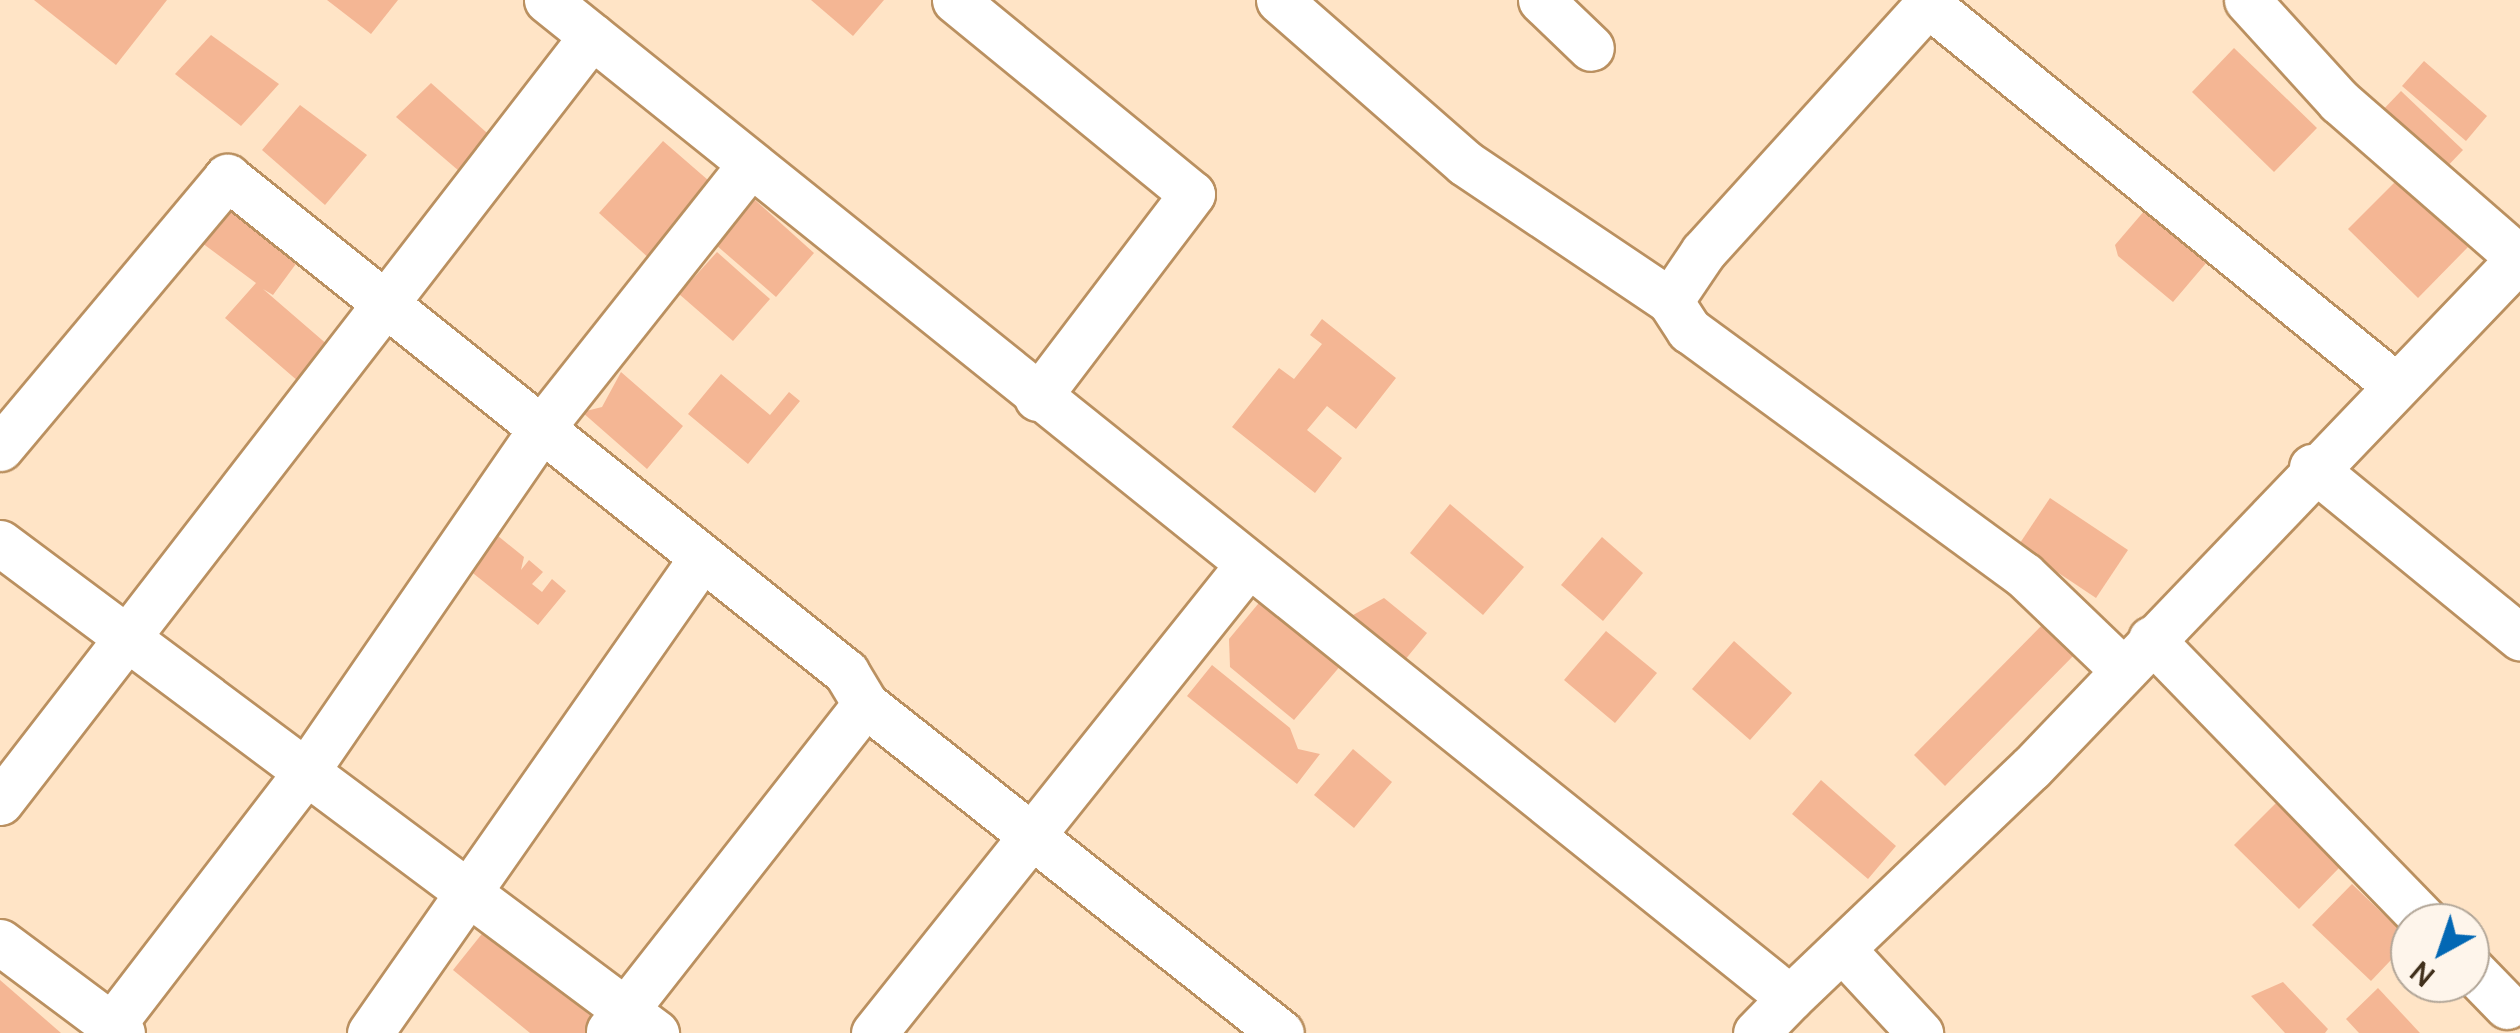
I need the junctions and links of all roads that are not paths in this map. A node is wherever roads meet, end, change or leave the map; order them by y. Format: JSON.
{"nodes":[{"id":1,"x":547,"y":0,"type":"edge"},
{"id":2,"x":955,"y":0,"type":"edge"},
{"id":3,"x":1279,"y":0,"type":"edge"},
{"id":4,"x":1540,"y":0,"type":"edge"},
{"id":5,"x":2247,"y":0,"type":"edge"},
{"id":6,"x":592,"y":36,"type":"junction"},
{"id":7,"x":1591,"y":48,"type":"dead end"},
{"id":8,"x":750,"y":164,"type":"junction"},
{"id":9,"x":2518,"y":261,"type":"edge"},
{"id":10,"x":386,"y":298,"type":"junction"},
{"id":11,"x":1670,"y":301,"type":"junction"},
{"id":12,"x":2394,"y":384,"type":"junction"},
{"id":13,"x":1037,"y":398,"type":"junction"},
{"id":14,"x":544,"y":426,"type":"junction"},
{"id":15,"x":0,"y":448,"type":"edge"},
{"id":16,"x":2312,"y":467,"type":"junction"},
{"id":17,"x":0,"y":543,"type":"edge"},
{"id":18,"x":702,"y":559,"type":"junction"},
{"id":19,"x":1247,"y":566,"type":"junction"},
{"id":20,"x":123,"y":635,"type":"junction"},
{"id":21,"x":2520,"y":637,"type":"edge"},
{"id":22,"x":2136,"y":653,"type":"junction"},
{"id":23,"x":865,"y":704,"type":"junction"},
{"id":24,"x":302,"y":776,"type":"junction"},
{"id":25,"x":0,"y":802,"type":"edge"},
{"id":26,"x":1037,"y":832,"type":"junction"},
{"id":27,"x":470,"y":895,"type":"junction"},
{"id":28,"x":2405,"y":903,"type":"edge"},
{"id":29,"x":0,"y":942,"type":"edge"},
{"id":30,"x":1842,"y":949,"type":"junction"},
{"id":31,"x":1790,"y":998,"type":"junction"},
{"id":32,"x":630,"y":1025,"type":"edge"},
{"id":33,"x":117,"y":1029,"type":"edge"},
{"id":34,"x":370,"y":1033,"type":"edge"},
{"id":35,"x":874,"y":1033,"type":"edge"},
{"id":36,"x":1281,"y":1033,"type":"edge"},
{"id":37,"x":1756,"y":1033,"type":"edge"},
{"id":38,"x":1920,"y":1033,"type":"edge"}],
"edges":[{"from":1,"to":6,"type":"street"},
{"from":2,"to":13,"type":"street"},
{"from":3,"to":11,"type":"street"},
{"from":4,"to":7,"type":"street"},
{"from":5,"to":9,"type":"street"},
{"from":6,"to":8,"type":"street"},
{"from":6,"to":10,"type":"street"},
{"from":8,"to":13,"type":"street"},
{"from":8,"to":14,"type":"street"},
{"from":9,"to":12,"type":"street"},
{"from":10,"to":14,"type":"street"},
{"from":10,"to":15,"type":"street"},
{"from":10,"to":20,"type":"street"},
{"from":11,"to":12,"type":"street"},
{"from":11,"to":22,"type":"street"},
{"from":12,"to":16,"type":"street"},
{"from":13,"to":19,"type":"street"},
{"from":14,"to":18,"type":"street"},
{"from":14,"to":24,"type":"street"},
{"from":16,"to":21,"type":"street"},
{"from":16,"to":22,"type":"street"},
{"from":17,"to":20,"type":"street"},
{"from":18,"to":23,"type":"street"},
{"from":18,"to":27,"type":"street"},
{"from":19,"to":26,"type":"street"},
{"from":19,"to":31,"type":"street"},
{"from":20,"to":24,"type":"street"},
{"from":20,"to":25,"type":"street"},
{"from":22,"to":28,"type":"street"},
{"from":22,"to":30,"type":"street"},
{"from":23,"to":26,"type":"street"},
{"from":23,"to":32,"type":"street"},
{"from":24,"to":27,"type":"street"},
{"from":24,"to":33,"type":"street"},
{"from":26,"to":35,"type":"street"},
{"from":26,"to":36,"type":"street"},
{"from":27,"to":32,"type":"street"},
{"from":27,"to":34,"type":"street"},
{"from":29,"to":33,"type":"street"},
{"from":30,"to":31,"type":"street"},
{"from":30,"to":38,"type":"street"},
{"from":31,"to":37,"type":"street"}]}
